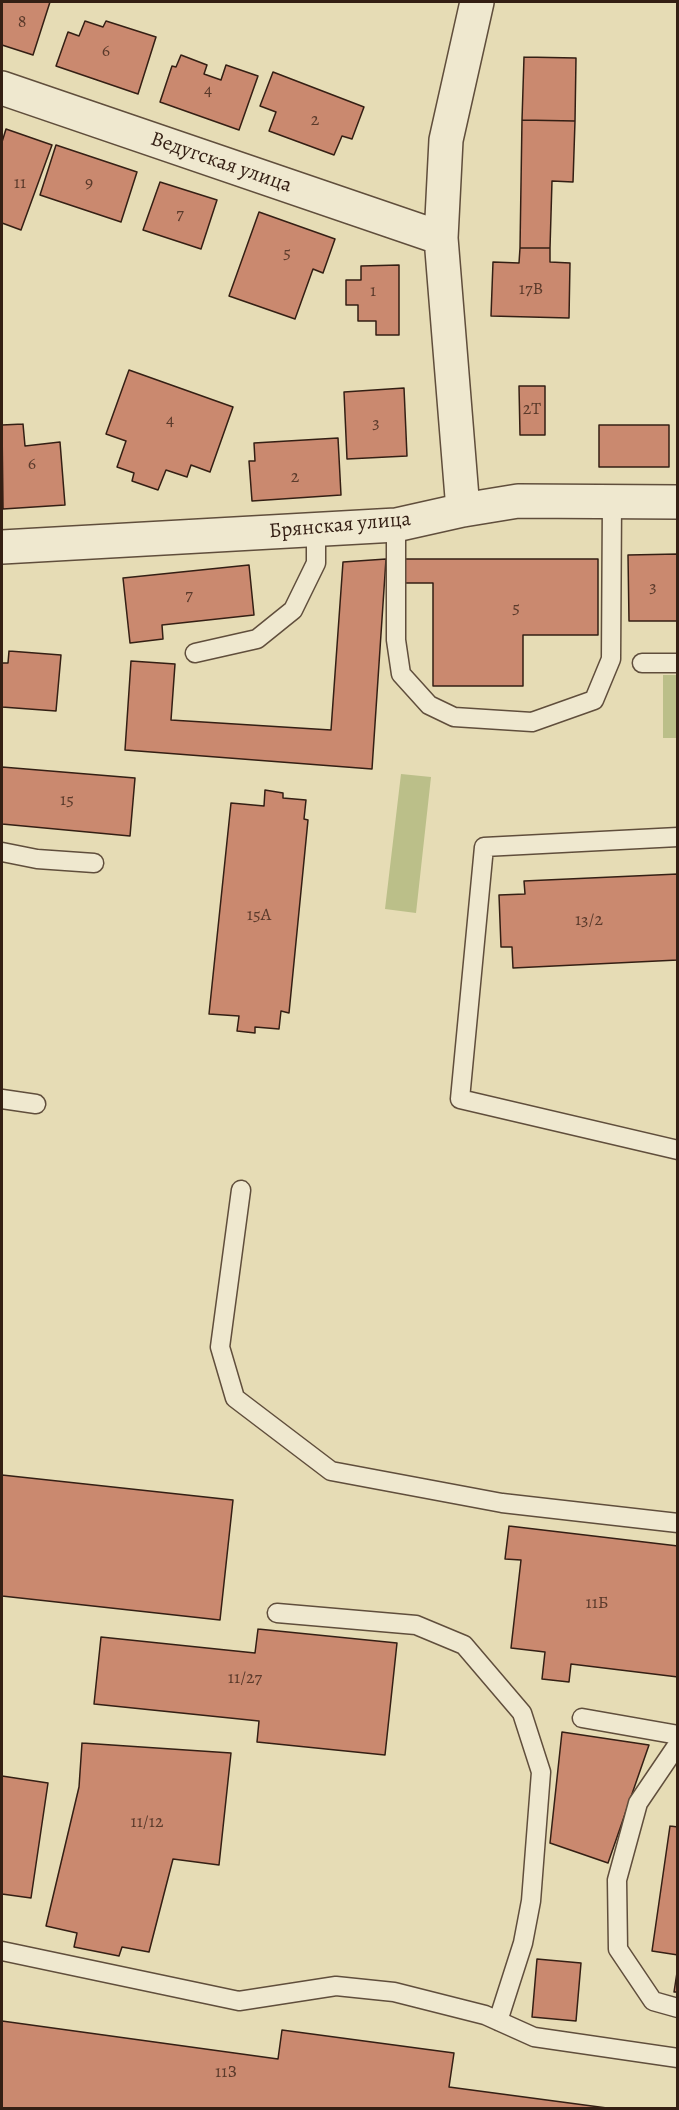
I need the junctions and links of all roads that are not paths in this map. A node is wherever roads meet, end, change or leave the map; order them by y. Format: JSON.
{"nodes":[{"id":1,"x":477,"y":2,"type":"edge"},
{"id":2,"x":2,"y":88,"type":"edge"},
{"id":3,"x":441,"y":238,"type":"junction"},
{"id":4,"x":612,"y":502,"type":"junction"},
{"id":5,"x":678,"y":502,"type":"edge"},
{"id":6,"x":463,"y":510,"type":"junction"},
{"id":7,"x":396,"y":525,"type":"junction"},
{"id":8,"x":316,"y":529,"type":"junction"},
{"id":9,"x":2,"y":548,"type":"edge"},
{"id":10,"x":195,"y":653,"type":"dead end"},
{"id":11,"x":642,"y":663,"type":"dead end"},
{"id":12,"x":678,"y":663,"type":"edge"},
{"id":13,"x":678,"y":837,"type":"edge"},
{"id":14,"x":2,"y":852,"type":"edge"},
{"id":15,"x":94,"y":863,"type":"dead end"},
{"id":16,"x":2,"y":1099,"type":"edge"},
{"id":17,"x":36,"y":1104,"type":"dead end"},
{"id":18,"x":678,"y":1150,"type":"edge"},
{"id":19,"x":241,"y":1190,"type":"dead end"},
{"id":20,"x":678,"y":1523,"type":"edge"},
{"id":21,"x":277,"y":1613,"type":"dead end"},
{"id":22,"x":582,"y":1718,"type":"dead end"},
{"id":23,"x":678,"y":1735,"type":"edge"},
{"id":24,"x":678,"y":1744,"type":"edge"},
{"id":25,"x":2,"y":1951,"type":"edge"},
{"id":26,"x":678,"y":2008,"type":"edge"},
{"id":27,"x":498,"y":2021,"type":"junction"},
{"id":28,"x":678,"y":2058,"type":"edge"}],
"edges":[{"from":1,"to":3,"type":"street"},
{"from":2,"to":3,"type":"street","name":"Ведугская улица"},
{"from":3,"to":6,"type":"street"},
{"from":4,"to":5,"type":"street","name":"Брянская улица"},
{"from":4,"to":6,"type":"street","name":"Брянская улица"},
{"from":4,"to":7,"type":"lane"},
{"from":6,"to":7,"type":"street","name":"Брянская улица"},
{"from":7,"to":8,"type":"street","name":"Брянская улица"},
{"from":8,"to":9,"type":"street","name":"Брянская улица"},
{"from":8,"to":10,"type":"lane"},
{"from":11,"to":12,"type":"lane"},
{"from":13,"to":18,"type":"lane"},
{"from":14,"to":15,"type":"lane"},
{"from":16,"to":17,"type":"lane"},
{"from":19,"to":20,"type":"lane"},
{"from":21,"to":27,"type":"lane"},
{"from":22,"to":23,"type":"lane"},
{"from":24,"to":26,"type":"lane"},
{"from":25,"to":27,"type":"lane"},
{"from":27,"to":28,"type":"lane"}]}
